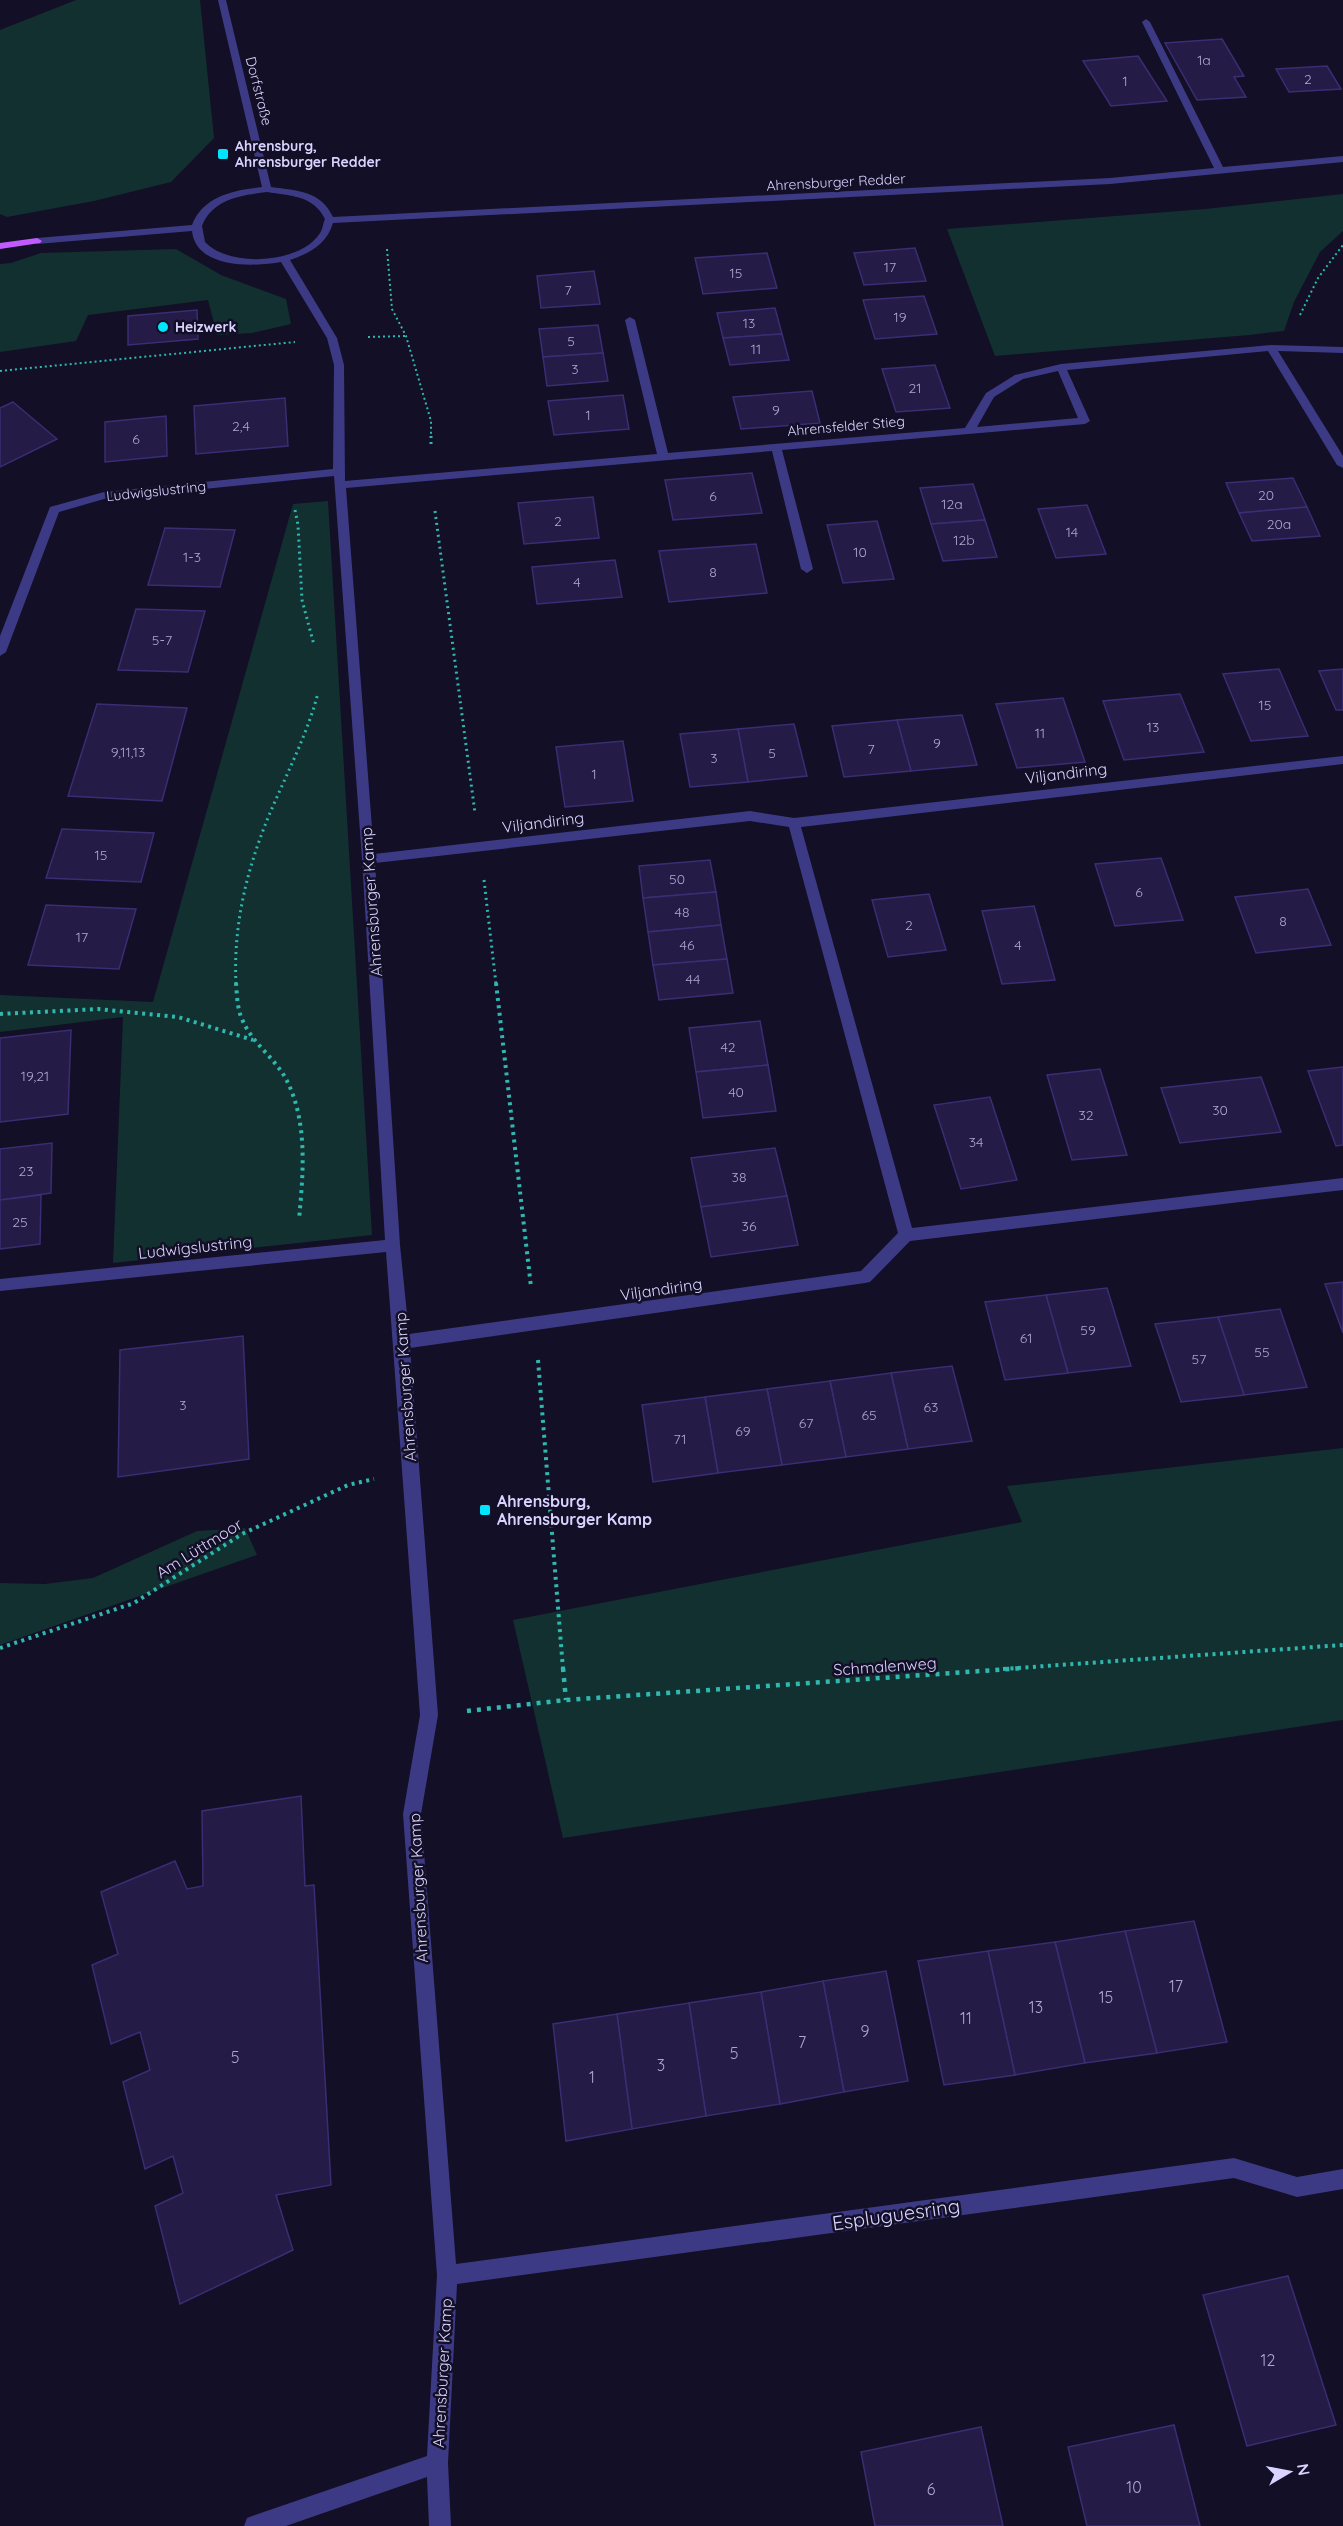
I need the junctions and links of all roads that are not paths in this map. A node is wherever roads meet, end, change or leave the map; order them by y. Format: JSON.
{"nodes":[{"id":1,"x":222,"y":0,"type":"edge"},
{"id":2,"x":1146,"y":22,"type":"dead end"},
{"id":3,"x":1343,"y":159,"type":"edge"},
{"id":4,"x":1220,"y":170,"type":"junction"},
{"id":5,"x":267,"y":189,"type":"junction"},
{"id":6,"x":330,"y":220,"type":"junction"},
{"id":7,"x":195,"y":228,"type":"junction"},
{"id":8,"x":0,"y":239,"type":"edge"},
{"id":9,"x":37,"y":241,"type":"junction"},
{"id":10,"x":0,"y":246,"type":"edge"},
{"id":11,"x":285,"y":260,"type":"junction"},
{"id":12,"x":630,"y":320,"type":"dead end"},
{"id":13,"x":1271,"y":348,"type":"junction"},
{"id":14,"x":1343,"y":350,"type":"edge"},
{"id":15,"x":1060,"y":367,"type":"junction"},
{"id":16,"x":969,"y":431,"type":"junction"},
{"id":17,"x":776,"y":447,"type":"junction"},
{"id":18,"x":663,"y":457,"type":"junction"},
{"id":19,"x":1343,"y":465,"type":"edge"},
{"id":20,"x":340,"y":479,"type":"junction"},
{"id":21,"x":807,"y":569,"type":"dead end"},
{"id":22,"x":0,"y":652,"type":"edge"},
{"id":23,"x":1343,"y":760,"type":"edge"},
{"id":24,"x":794,"y":823,"type":"junction"},
{"id":25,"x":368,"y":859,"type":"junction"},
{"id":26,"x":1343,"y":1184,"type":"edge"},
{"id":27,"x":906,"y":1235,"type":"junction"},
{"id":28,"x":393,"y":1245,"type":"junction"},
{"id":29,"x":0,"y":1285,"type":"edge"},
{"id":30,"x":402,"y":1342,"type":"junction"},
{"id":31,"x":1343,"y":2179,"type":"edge"},
{"id":32,"x":447,"y":2275,"type":"junction"},
{"id":33,"x":437,"y":2463,"type":"junction"},
{"id":34,"x":255,"y":2526,"type":"edge"},
{"id":35,"x":440,"y":2526,"type":"edge"}],
"edges":[{"from":1,"to":5,"type":"street","name":"Dorfstraße"},
{"from":2,"to":4,"type":"street"},
{"from":3,"to":4,"type":"street","name":"Ahrensburger Redder"},
{"from":4,"to":6,"type":"street","name":"Ahrensburger Redder"},
{"from":5,"to":6,"type":"street"},
{"from":5,"to":7,"type":"street"},
{"from":6,"to":11,"type":"street"},
{"from":7,"to":9,"type":"street"},
{"from":7,"to":11,"type":"street"},
{"from":8,"to":9,"type":"main road"},
{"from":9,"to":10,"type":"main road"},
{"from":11,"to":20,"type":"street","name":"Ahrensburger Kamp"},
{"from":12,"to":18,"type":"street"},
{"from":13,"to":14,"type":"street"},
{"from":13,"to":15,"type":"street"},
{"from":13,"to":19,"type":"street"},
{"from":15,"to":16,"type":"street"},
{"from":15,"to":16,"type":"street","name":"Ahrensfelder Stieg"},
{"from":16,"to":17,"type":"street","name":"Ahrensfelder Stieg"},
{"from":17,"to":18,"type":"street","name":"Ahrensfelder Stieg"},
{"from":17,"to":21,"type":"street"},
{"from":18,"to":20,"type":"street","name":"Ahrensfelder Stieg"},
{"from":20,"to":22,"type":"street","name":"Ludwigslustring"},
{"from":20,"to":25,"type":"street","name":"Ahrensburger Kamp"},
{"from":23,"to":24,"type":"street","name":"Viljandiring"},
{"from":24,"to":25,"type":"street","name":"Viljandiring"},
{"from":24,"to":27,"type":"street"},
{"from":25,"to":28,"type":"street","name":"Ahrensburger Kamp"},
{"from":26,"to":27,"type":"street"},
{"from":27,"to":30,"type":"street","name":"Viljandiring"},
{"from":28,"to":29,"type":"street","name":"Ludwigslustring"},
{"from":28,"to":30,"type":"street","name":"Ahrensburger Kamp"},
{"from":30,"to":32,"type":"street","name":"Ahrensburger Kamp"},
{"from":31,"to":32,"type":"street","name":"Espluguesring"},
{"from":32,"to":33,"type":"street","name":"Ahrensburger Kamp"},
{"from":33,"to":34,"type":"street"},
{"from":33,"to":35,"type":"street","name":"Ahrensburger Kamp"}]}
